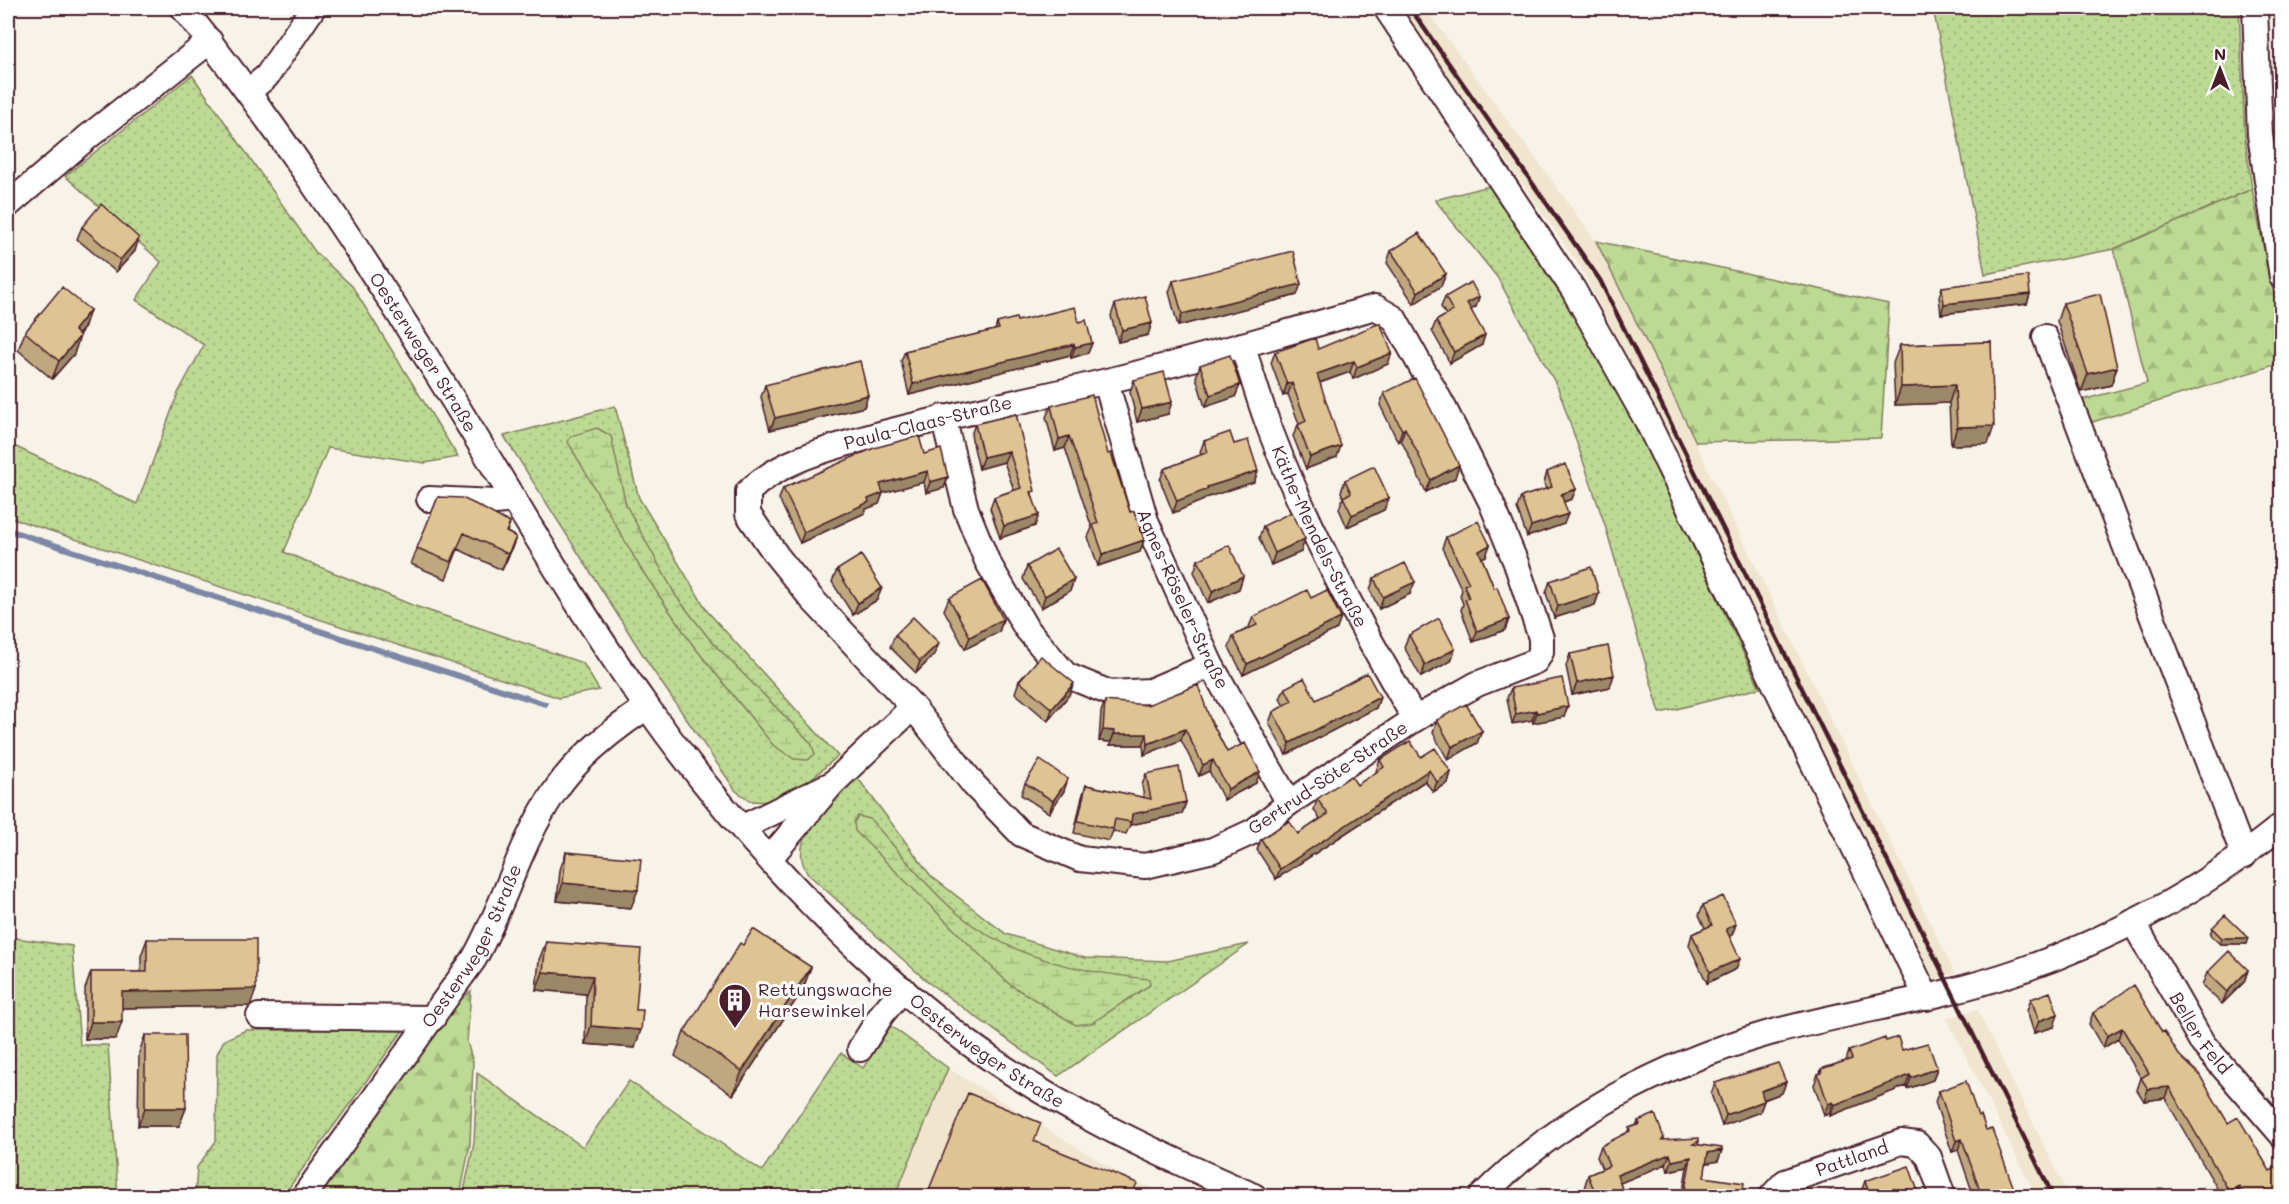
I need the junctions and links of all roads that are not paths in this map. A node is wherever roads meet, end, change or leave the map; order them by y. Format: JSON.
{"nodes":[{"id":1,"x":183,"y":8,"type":"edge"},
{"id":2,"x":313,"y":8,"type":"edge"},
{"id":3,"x":1386,"y":8,"type":"edge"},
{"id":4,"x":2255,"y":8,"type":"edge"},
{"id":5,"x":210,"y":41,"type":"junction"},
{"id":6,"x":248,"y":93,"type":"junction"},
{"id":7,"x":8,"y":205,"type":"edge"},
{"id":8,"x":2282,"y":277,"type":"edge"},
{"id":9,"x":2045,"y":337,"type":"dead end"},
{"id":10,"x":1242,"y":345,"type":"junction"},
{"id":11,"x":1106,"y":382,"type":"junction"},
{"id":12,"x":943,"y":417,"type":"junction"},
{"id":13,"x":429,"y":499,"type":"dead end"},
{"id":14,"x":514,"y":500,"type":"junction"},
{"id":15,"x":1541,"y":652,"type":"joint"},
{"id":16,"x":1211,"y":665,"type":"junction"},
{"id":17,"x":647,"y":707,"type":"junction"},
{"id":18,"x":913,"y":707,"type":"junction"},
{"id":19,"x":1415,"y":719,"type":"junction"},
{"id":20,"x":831,"y":784,"type":"junction"},
{"id":21,"x":1289,"y":803,"type":"junction"},
{"id":22,"x":2282,"y":825,"type":"edge"},
{"id":23,"x":743,"y":827,"type":"junction"},
{"id":24,"x":2244,"y":856,"type":"junction"},
{"id":25,"x":770,"y":858,"type":"junction"},
{"id":26,"x":2133,"y":922,"type":"junction"},
{"id":27,"x":903,"y":989,"type":"junction"},
{"id":28,"x":1928,"y":998,"type":"junction"},
{"id":29,"x":259,"y":1016,"type":"dead end"},
{"id":30,"x":433,"y":1018,"type":"junction"},
{"id":31,"x":860,"y":1049,"type":"dead end"},
{"id":32,"x":2282,"y":1135,"type":"edge"},
{"id":33,"x":304,"y":1197,"type":"edge"},
{"id":34,"x":1254,"y":1197,"type":"edge"},
{"id":35,"x":1482,"y":1197,"type":"edge"},
{"id":36,"x":1772,"y":1197,"type":"edge"},
{"id":37,"x":1943,"y":1197,"type":"edge"}],
"edges":[{"from":1,"to":5,"type":"street","name":"Oesterweger Straße"},
{"from":2,"to":6,"type":"street"},
{"from":3,"to":28,"type":"street"},
{"from":4,"to":8,"type":"street"},
{"from":5,"to":6,"type":"street","name":"Oesterweger Straße"},
{"from":5,"to":7,"type":"street"},
{"from":6,"to":14,"type":"street","name":"Oesterweger Straße"},
{"from":9,"to":24,"type":"street"},
{"from":10,"to":11,"type":"street","name":"Paula-Claas-Straße"},
{"from":10,"to":15,"type":"street","name":"Paula-Claas-Straße"},
{"from":10,"to":19,"type":"street","name":"Käthe-Mendels-Straße"},
{"from":11,"to":12,"type":"street","name":"Paula-Claas-Straße"},
{"from":11,"to":16,"type":"street","name":"Agnes-Röseler-Straße"},
{"from":12,"to":16,"type":"street"},
{"from":12,"to":18,"type":"street","name":"Paula-Claas-Straße"},
{"from":13,"to":14,"type":"street"},
{"from":14,"to":17,"type":"street","name":"Oesterweger Straße"},
{"from":15,"to":19,"type":"street","name":"Gertrud-Söte-Straße"},
{"from":16,"to":21,"type":"street","name":"Agnes-Röseler-Straße"},
{"from":17,"to":23,"type":"street","name":"Oesterweger Straße"},
{"from":17,"to":30,"type":"street","name":"Oesterweger Straße"},
{"from":18,"to":20,"type":"street"},
{"from":18,"to":21,"type":"street","name":"Gertrud-Söte-Straße"},
{"from":19,"to":21,"type":"street","name":"Gertrud-Söte-Straße"},
{"from":20,"to":23,"type":"street"},
{"from":20,"to":25,"type":"street"},
{"from":22,"to":24,"type":"street"},
{"from":23,"to":25,"type":"street","name":"Oesterweger Straße"},
{"from":24,"to":26,"type":"street"},
{"from":25,"to":27,"type":"street","name":"Oesterweger Straße"},
{"from":26,"to":28,"type":"street"},
{"from":26,"to":32,"type":"street","name":"Beller Feld"},
{"from":27,"to":31,"type":"street"},
{"from":27,"to":34,"type":"street","name":"Oesterweger Straße"},
{"from":28,"to":35,"type":"street"},
{"from":29,"to":30,"type":"street"},
{"from":30,"to":33,"type":"street","name":"Oesterweger Straße"},
{"from":36,"to":37,"type":"street","name":"Pattland"}]}
